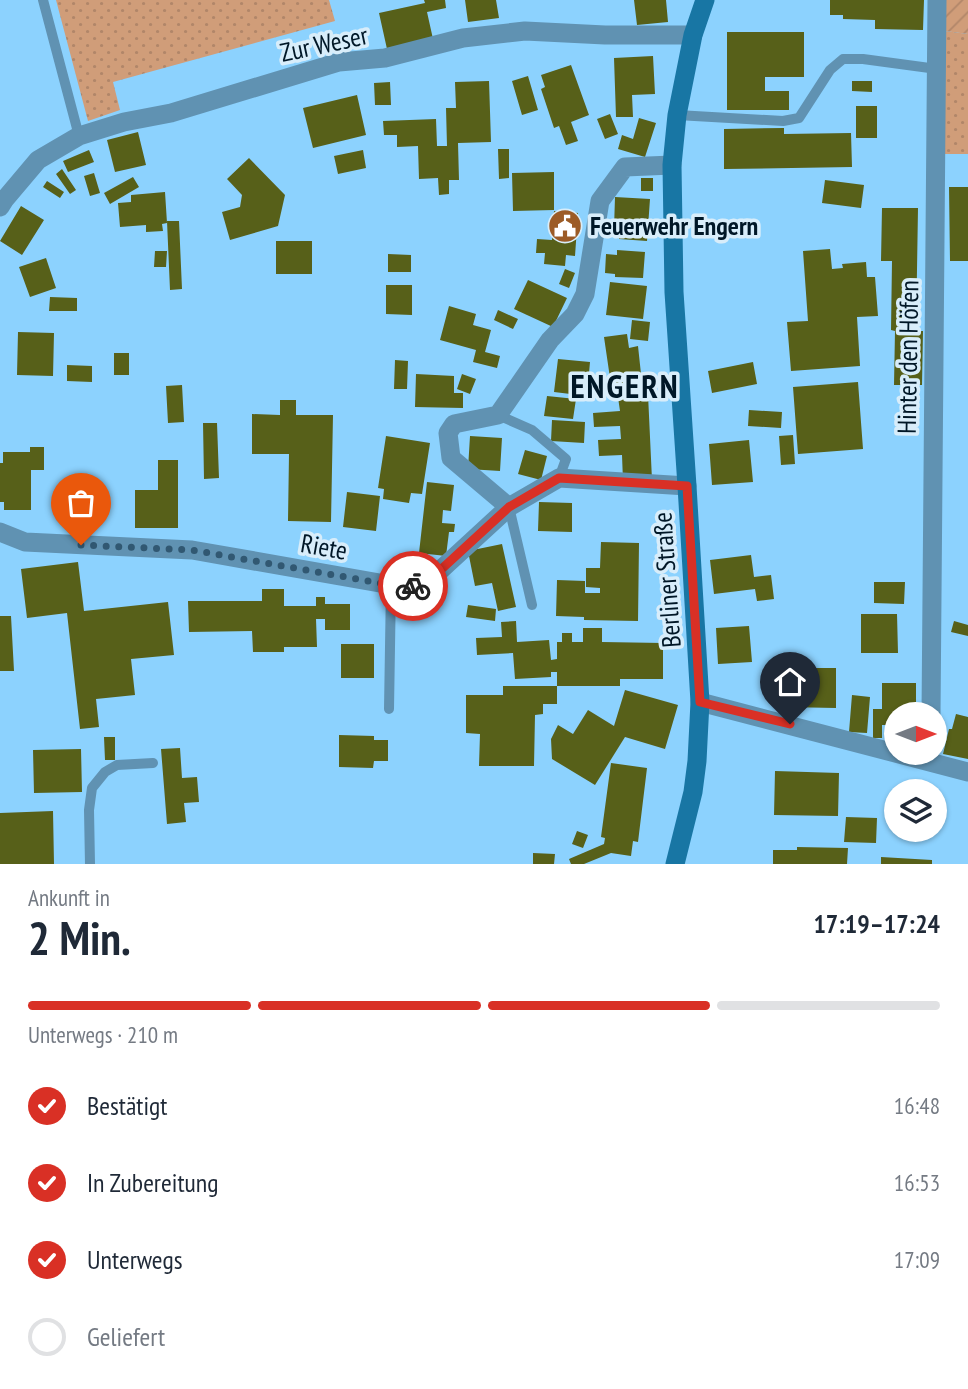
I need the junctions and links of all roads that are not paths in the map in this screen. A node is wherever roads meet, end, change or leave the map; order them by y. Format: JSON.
{"nodes":[{"id":1,"x":43,"y":0,"type":"edge"},
{"id":2,"x":705,"y":0,"type":"edge"},
{"id":3,"x":937,"y":0,"type":"edge"},
{"id":4,"x":693,"y":35,"type":"junction"},
{"id":5,"x":937,"y":69,"type":"junction"},
{"id":6,"x":677,"y":115,"type":"junction"},
{"id":7,"x":79,"y":136,"type":"junction"},
{"id":8,"x":672,"y":165,"type":"junction"},
{"id":9,"x":0,"y":207,"type":"edge"},
{"id":10,"x":498,"y":415,"type":"junction"},
{"id":11,"x":559,"y":478,"type":"junction"},
{"id":12,"x":687,"y":486,"type":"junction"},
{"id":13,"x":509,"y":507,"type":"junction"},
{"id":14,"x":0,"y":532,"type":"edge"},
{"id":15,"x":391,"y":585,"type":"junction"},
{"id":16,"x":532,"y":606,"type":"dead end"},
{"id":17,"x":700,"y":702,"type":"junction"},
{"id":18,"x":931,"y":702,"type":"edge"},
{"id":19,"x":389,"y":709,"type":"dead end"},
{"id":20,"x":884,"y":747,"type":"edge"},
{"id":21,"x":153,"y":763,"type":"dead end"},
{"id":22,"x":947,"y":764,"type":"edge"},
{"id":23,"x":968,"y":772,"type":"edge"},
{"id":24,"x":678,"y":863,"type":"edge"},
{"id":25,"x":90,"y":864,"type":"edge"}],
"edges":[{"from":1,"to":7,"type":"lane"},
{"from":2,"to":4,"type":"main road","name":"Berliner Straße"},
{"from":3,"to":5,"type":"street","name":"Hinter den Höfen"},
{"from":4,"to":6,"type":"main road","name":"Berliner Straße"},
{"from":4,"to":7,"type":"street","name":"Zur Weser"},
{"from":5,"to":6,"type":"lane"},
{"from":5,"to":18,"type":"street","name":"Hinter den Höfen"},
{"from":6,"to":8,"type":"main road","name":"Berliner Straße"},
{"from":7,"to":9,"type":"street","name":"Zur Weser"},
{"from":8,"to":10,"type":"street"},
{"from":8,"to":12,"type":"main road","name":"Berliner Straße"},
{"from":10,"to":11,"type":"lane"},
{"from":10,"to":13,"type":"street"},
{"from":11,"to":12,"type":"street"},
{"from":11,"to":13,"type":"street","name":"Riete"},
{"from":12,"to":17,"type":"main road","name":"Berliner Straße"},
{"from":13,"to":15,"type":"street","name":"Riete"},
{"from":13,"to":16,"type":"lane"},
{"from":14,"to":15,"type":"street","name":"Riete"},
{"from":15,"to":19,"type":"lane"},
{"from":17,"to":20,"type":"street"},
{"from":17,"to":24,"type":"main road","name":"Berliner Straße"},
{"from":21,"to":25,"type":"lane"},
{"from":22,"to":23,"type":"street"}]}
